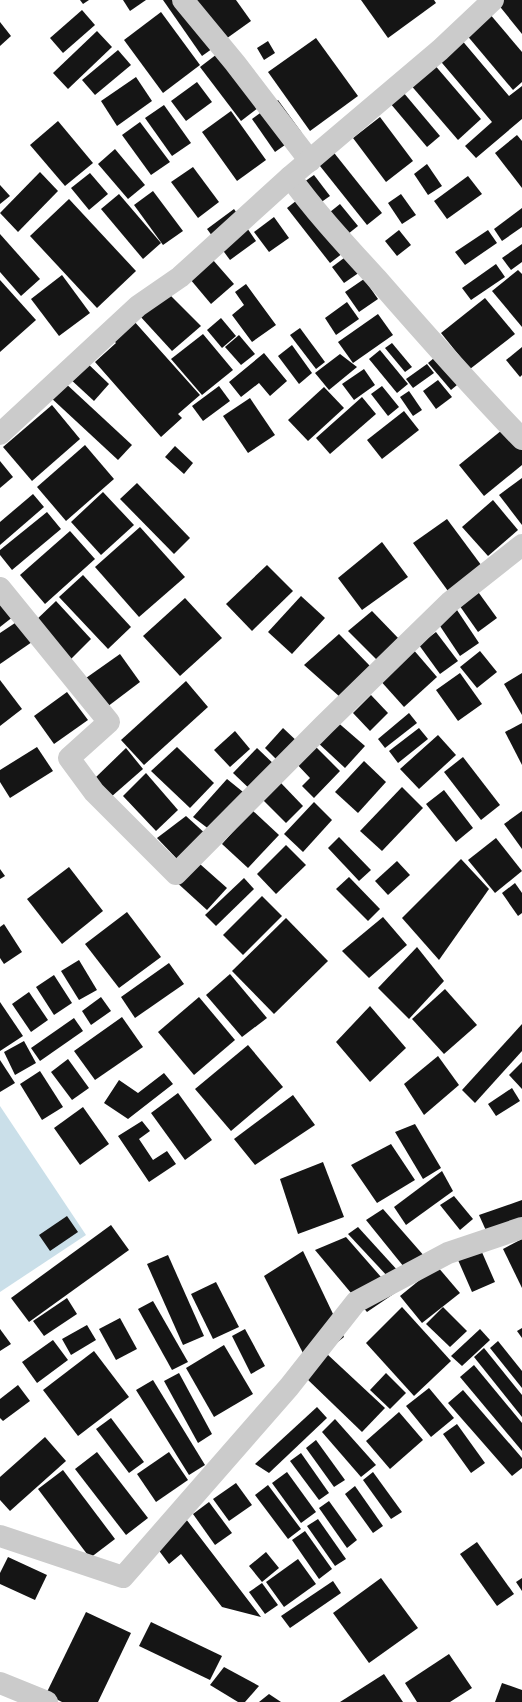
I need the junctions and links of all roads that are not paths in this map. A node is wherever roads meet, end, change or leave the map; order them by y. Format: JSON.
{"nodes":[{"id":1,"x":183,"y":0,"type":"edge"},
{"id":2,"x":493,"y":0,"type":"edge"},
{"id":3,"x":310,"y":161,"type":"junction"},
{"id":4,"x":290,"y":178,"type":"junction"},
{"id":5,"x":0,"y":434,"type":"edge"},
{"id":6,"x":522,"y":439,"type":"edge"},
{"id":7,"x":522,"y":545,"type":"edge"},
{"id":8,"x":0,"y":588,"type":"edge"},
{"id":9,"x":522,"y":1228,"type":"edge"},
{"id":10,"x":0,"y":1536,"type":"edge"},
{"id":11,"x":0,"y":1683,"type":"edge"},
{"id":12,"x":46,"y":1702,"type":"edge"}],
"edges":[{"from":1,"to":3,"type":"street"},
{"from":2,"to":3,"type":"street"},
{"from":3,"to":4,"type":"street"},
{"from":4,"to":5,"type":"street"},
{"from":4,"to":6,"type":"street"},
{"from":7,"to":8,"type":"street"},
{"from":9,"to":10,"type":"street"},
{"from":11,"to":12,"type":"street"}]}
